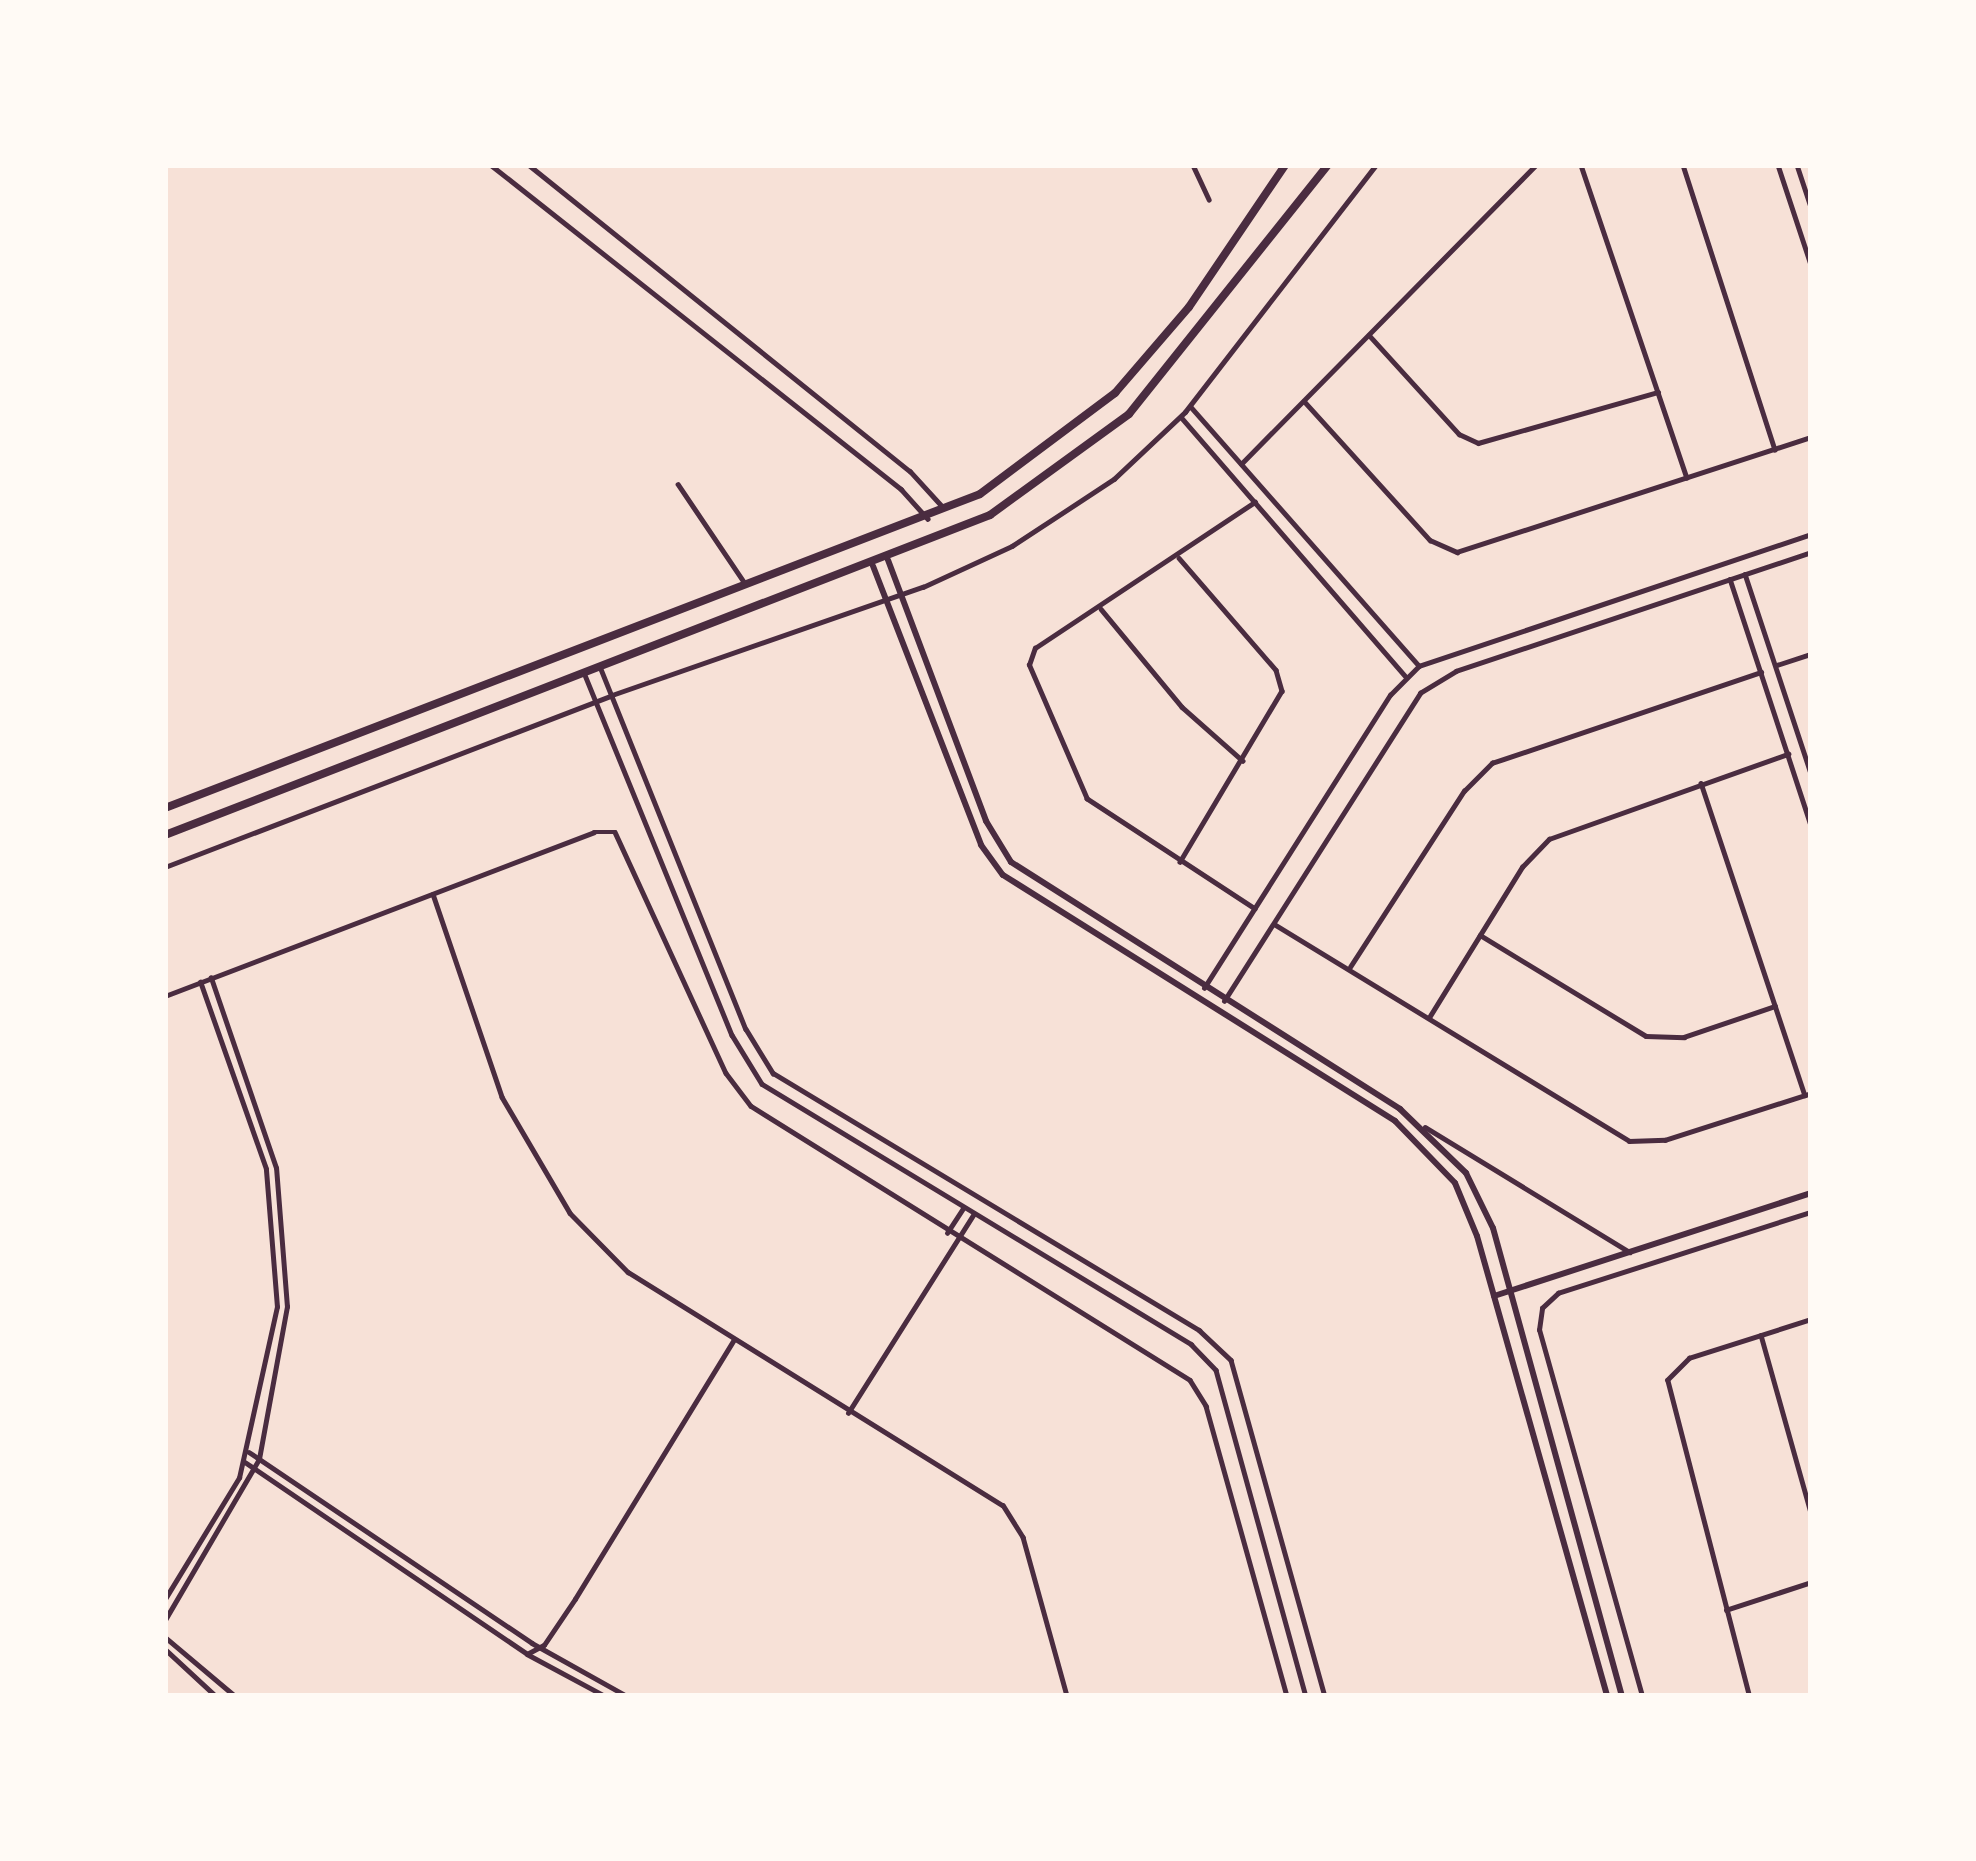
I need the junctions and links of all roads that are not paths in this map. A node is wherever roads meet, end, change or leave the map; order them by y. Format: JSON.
{"nodes":[{"id":1,"x":491,"y":165,"type":"edge"},
{"id":2,"x":529,"y":165,"type":"edge"},
{"id":3,"x":1193,"y":165,"type":"edge"},
{"id":4,"x":1286,"y":165,"type":"edge"},
{"id":5,"x":1328,"y":165,"type":"edge"},
{"id":6,"x":1376,"y":165,"type":"edge"},
{"id":7,"x":1535,"y":165,"type":"edge"},
{"id":8,"x":1581,"y":165,"type":"edge"},
{"id":9,"x":1683,"y":165,"type":"edge"},
{"id":10,"x":1778,"y":165,"type":"edge"},
{"id":11,"x":1800,"y":166,"type":"edge"},
{"id":12,"x":1209,"y":199,"type":"dead end"},
{"id":13,"x":1811,"y":207,"type":"edge"},
{"id":14,"x":1811,"y":265,"type":"edge"},
{"id":15,"x":1369,"y":335,"type":"junction"},
{"id":16,"x":1658,"y":392,"type":"junction"},
{"id":17,"x":1304,"y":401,"type":"junction"},
{"id":18,"x":1191,"y":407,"type":"junction"},
{"id":19,"x":1181,"y":416,"type":"junction"},
{"id":20,"x":1811,"y":437,"type":"edge"},
{"id":21,"x":1775,"y":449,"type":"junction"},
{"id":22,"x":1241,"y":464,"type":"junction"},
{"id":23,"x":1687,"y":479,"type":"junction"},
{"id":24,"x":678,"y":484,"type":"dead end"},
{"id":25,"x":1255,"y":502,"type":"junction"},
{"id":26,"x":946,"y":511,"type":"junction"},
{"id":27,"x":928,"y":519,"type":"junction"},
{"id":28,"x":1811,"y":534,"type":"edge"},
{"id":29,"x":1811,"y":552,"type":"edge"},
{"id":30,"x":1179,"y":558,"type":"junction"},
{"id":31,"x":888,"y":560,"type":"junction"},
{"id":32,"x":873,"y":566,"type":"junction"},
{"id":33,"x":1744,"y":574,"type":"junction"},
{"id":34,"x":1730,"y":579,"type":"junction"},
{"id":35,"x":746,"y":587,"type":"junction"},
{"id":36,"x":901,"y":595,"type":"junction"},
{"id":37,"x":885,"y":599,"type":"junction"},
{"id":38,"x":1101,"y":609,"type":"junction"},
{"id":39,"x":1811,"y":654,"type":"edge"},
{"id":40,"x":1775,"y":666,"type":"junction"},
{"id":41,"x":1419,"y":667,"type":"junction"},
{"id":42,"x":601,"y":669,"type":"junction"},
{"id":43,"x":1761,"y":672,"type":"junction"},
{"id":44,"x":585,"y":675,"type":"junction"},
{"id":45,"x":1406,"y":677,"type":"junction"},
{"id":46,"x":467,"y":694,"type":"junction"},
{"id":47,"x":612,"y":695,"type":"junction"},
{"id":48,"x":597,"y":700,"type":"junction"},
{"id":49,"x":446,"y":702,"type":"junction"},
{"id":50,"x":477,"y":717,"type":"junction"},
{"id":51,"x":454,"y":725,"type":"junction"},
{"id":52,"x":1788,"y":754,"type":"junction"},
{"id":53,"x":1243,"y":760,"type":"junction"},
{"id":54,"x":1811,"y":774,"type":"edge"},
{"id":55,"x":1702,"y":783,"type":"junction"},
{"id":56,"x":165,"y":808,"type":"edge"},
{"id":57,"x":1811,"y":825,"type":"edge"},
{"id":58,"x":165,"y":835,"type":"edge"},
{"id":59,"x":1180,"y":862,"type":"junction"},
{"id":60,"x":165,"y":866,"type":"edge"},
{"id":61,"x":433,"y":894,"type":"junction"},
{"id":62,"x":1255,"y":910,"type":"junction"},
{"id":63,"x":1272,"y":922,"type":"junction"},
{"id":64,"x":1480,"y":935,"type":"junction"},
{"id":65,"x":1146,"y":952,"type":"junction"},
{"id":66,"x":1138,"y":963,"type":"junction"},
{"id":67,"x":1348,"y":969,"type":"junction"},
{"id":68,"x":211,"y":978,"type":"junction"},
{"id":69,"x":200,"y":982,"type":"junction"},
{"id":70,"x":1204,"y":988,"type":"junction"},
{"id":71,"x":165,"y":996,"type":"edge"},
{"id":72,"x":1224,"y":1000,"type":"junction"},
{"id":73,"x":1775,"y":1006,"type":"junction"},
{"id":74,"x":1429,"y":1018,"type":"junction"},
{"id":75,"x":1808,"y":1095,"type":"edge"},
{"id":76,"x":1425,"y":1127,"type":"junction"},
{"id":77,"x":1811,"y":1193,"type":"edge"},
{"id":78,"x":963,"y":1208,"type":"junction"},
{"id":79,"x":1811,"y":1212,"type":"edge"},
{"id":80,"x":974,"y":1214,"type":"junction"},
{"id":81,"x":947,"y":1233,"type":"junction"},
{"id":82,"x":957,"y":1240,"type":"junction"},
{"id":83,"x":1630,"y":1252,"type":"junction"},
{"id":84,"x":1509,"y":1291,"type":"junction"},
{"id":85,"x":1494,"y":1296,"type":"junction"},
{"id":86,"x":1811,"y":1319,"type":"edge"},
{"id":87,"x":1761,"y":1335,"type":"junction"},
{"id":88,"x":733,"y":1341,"type":"junction"},
{"id":89,"x":848,"y":1412,"type":"junction"},
{"id":90,"x":248,"y":1451,"type":"junction"},
{"id":91,"x":259,"y":1459,"type":"junction"},
{"id":92,"x":245,"y":1462,"type":"junction"},
{"id":93,"x":255,"y":1469,"type":"junction"},
{"id":94,"x":1811,"y":1513,"type":"edge"},
{"id":95,"x":1811,"y":1582,"type":"edge"},
{"id":96,"x":165,"y":1598,"type":"edge"},
{"id":97,"x":1726,"y":1610,"type":"junction"},
{"id":98,"x":165,"y":1620,"type":"edge"},
{"id":99,"x":165,"y":1636,"type":"edge"},
{"id":100,"x":540,"y":1648,"type":"junction"},
{"id":101,"x":165,"y":1649,"type":"edge"},
{"id":102,"x":527,"y":1654,"type":"junction"},
{"id":103,"x":216,"y":1696,"type":"edge"},
{"id":104,"x":235,"y":1696,"type":"edge"},
{"id":105,"x":605,"y":1696,"type":"edge"},
{"id":106,"x":627,"y":1696,"type":"edge"},
{"id":107,"x":1067,"y":1696,"type":"edge"},
{"id":108,"x":1287,"y":1696,"type":"edge"},
{"id":109,"x":1306,"y":1696,"type":"edge"},
{"id":110,"x":1325,"y":1696,"type":"edge"},
{"id":111,"x":1607,"y":1696,"type":"edge"},
{"id":112,"x":1622,"y":1696,"type":"edge"},
{"id":113,"x":1642,"y":1696,"type":"edge"},
{"id":114,"x":1749,"y":1696,"type":"edge"}],
"edges":[{"from":1,"to":27,"type":"street"},
{"from":2,"to":26,"type":"street"},
{"from":3,"to":12,"type":"street"},
{"from":4,"to":26,"type":"main road"},
{"from":5,"to":31,"type":"main road"},
{"from":6,"to":18,"type":"street"},
{"from":7,"to":15,"type":"street"},
{"from":8,"to":16,"type":"street"},
{"from":9,"to":21,"type":"street"},
{"from":10,"to":14,"type":"street"},
{"from":11,"to":13,"type":"street"},
{"from":15,"to":16,"type":"street"},
{"from":15,"to":17,"type":"street"},
{"from":16,"to":23,"type":"street"},
{"from":17,"to":22,"type":"street"},
{"from":17,"to":23,"type":"street"},
{"from":18,"to":19,"type":"street"},
{"from":18,"to":22,"type":"street"},
{"from":19,"to":25,"type":"street"},
{"from":19,"to":36,"type":"street"},
{"from":20,"to":21,"type":"street"},
{"from":21,"to":23,"type":"street"},
{"from":22,"to":41,"type":"street"},
{"from":24,"to":35,"type":"street"},
{"from":25,"to":30,"type":"street"},
{"from":25,"to":45,"type":"street"},
{"from":26,"to":27,"type":"main road"},
{"from":27,"to":35,"type":"main road"},
{"from":28,"to":41,"type":"street"},
{"from":29,"to":33,"type":"street"},
{"from":30,"to":38,"type":"street"},
{"from":30,"to":53,"type":"street"},
{"from":31,"to":32,"type":"main road"},
{"from":31,"to":36,"type":"street"},
{"from":32,"to":37,"type":"street"},
{"from":32,"to":42,"type":"main road"},
{"from":33,"to":34,"type":"street"},
{"from":33,"to":40,"type":"street"},
{"from":34,"to":43,"type":"street"},
{"from":34,"to":63,"type":"street"},
{"from":35,"to":46,"type":"main road"},
{"from":36,"to":37,"type":"street"},
{"from":36,"to":65,"type":"street"},
{"from":37,"to":47,"type":"street"},
{"from":37,"to":66,"type":"street"},
{"from":38,"to":53,"type":"street"},
{"from":38,"to":59,"type":"street"},
{"from":39,"to":40,"type":"street"},
{"from":40,"to":54,"type":"street"},
{"from":41,"to":45,"type":"street"},
{"from":42,"to":44,"type":"main road"},
{"from":42,"to":47,"type":"street"},
{"from":43,"to":52,"type":"street"},
{"from":43,"to":67,"type":"street"},
{"from":44,"to":48,"type":"street"},
{"from":44,"to":50,"type":"main road"},
{"from":45,"to":62,"type":"street"},
{"from":46,"to":49,"type":"main road"},
{"from":46,"to":50,"type":"main road"},
{"from":47,"to":48,"type":"street"},
{"from":47,"to":110,"type":"street"},
{"from":48,"to":60,"type":"street"},
{"from":48,"to":78,"type":"street"},
{"from":49,"to":51,"type":"main road"},
{"from":49,"to":56,"type":"main road"},
{"from":50,"to":51,"type":"main road"},
{"from":51,"to":58,"type":"main road"},
{"from":52,"to":55,"type":"street"},
{"from":52,"to":57,"type":"street"},
{"from":53,"to":59,"type":"street"},
{"from":55,"to":64,"type":"street"},
{"from":55,"to":73,"type":"street"},
{"from":59,"to":62,"type":"street"},
{"from":61,"to":68,"type":"street"},
{"from":61,"to":81,"type":"street"},
{"from":61,"to":88,"type":"street"},
{"from":62,"to":70,"type":"street"},
{"from":63,"to":67,"type":"street"},
{"from":63,"to":72,"type":"street"},
{"from":64,"to":73,"type":"street"},
{"from":64,"to":74,"type":"street"},
{"from":65,"to":66,"type":"street"},
{"from":65,"to":70,"type":"street"},
{"from":66,"to":85,"type":"street"},
{"from":67,"to":74,"type":"street"},
{"from":68,"to":69,"type":"street"},
{"from":68,"to":91,"type":"street"},
{"from":69,"to":71,"type":"street"},
{"from":69,"to":90,"type":"street"},
{"from":70,"to":72,"type":"street"},
{"from":72,"to":76,"type":"street"},
{"from":73,"to":75,"type":"street"},
{"from":74,"to":75,"type":"street"},
{"from":76,"to":83,"type":"street"},
{"from":76,"to":84,"type":"street"},
{"from":77,"to":83,"type":"street"},
{"from":78,"to":80,"type":"street"},
{"from":78,"to":81,"type":"street"},
{"from":79,"to":113,"type":"street"},
{"from":80,"to":82,"type":"street"},
{"from":80,"to":109,"type":"street"},
{"from":81,"to":82,"type":"street"},
{"from":82,"to":89,"type":"street"},
{"from":82,"to":108,"type":"street"},
{"from":83,"to":84,"type":"street"},
{"from":84,"to":85,"type":"street"},
{"from":84,"to":112,"type":"street"},
{"from":85,"to":111,"type":"street"},
{"from":86,"to":87,"type":"street"},
{"from":87,"to":94,"type":"street"},
{"from":87,"to":97,"type":"street"},
{"from":88,"to":89,"type":"street"},
{"from":88,"to":100,"type":"street"},
{"from":89,"to":107,"type":"street"},
{"from":90,"to":91,"type":"street"},
{"from":90,"to":92,"type":"street"},
{"from":91,"to":93,"type":"street"},
{"from":91,"to":100,"type":"street"},
{"from":92,"to":93,"type":"street"},
{"from":92,"to":96,"type":"street"},
{"from":93,"to":98,"type":"street"},
{"from":93,"to":102,"type":"street"},
{"from":95,"to":97,"type":"street"},
{"from":97,"to":114,"type":"street"},
{"from":99,"to":104,"type":"street"},
{"from":100,"to":102,"type":"street"},
{"from":100,"to":106,"type":"street"},
{"from":101,"to":103,"type":"street"},
{"from":102,"to":105,"type":"street"}]}
